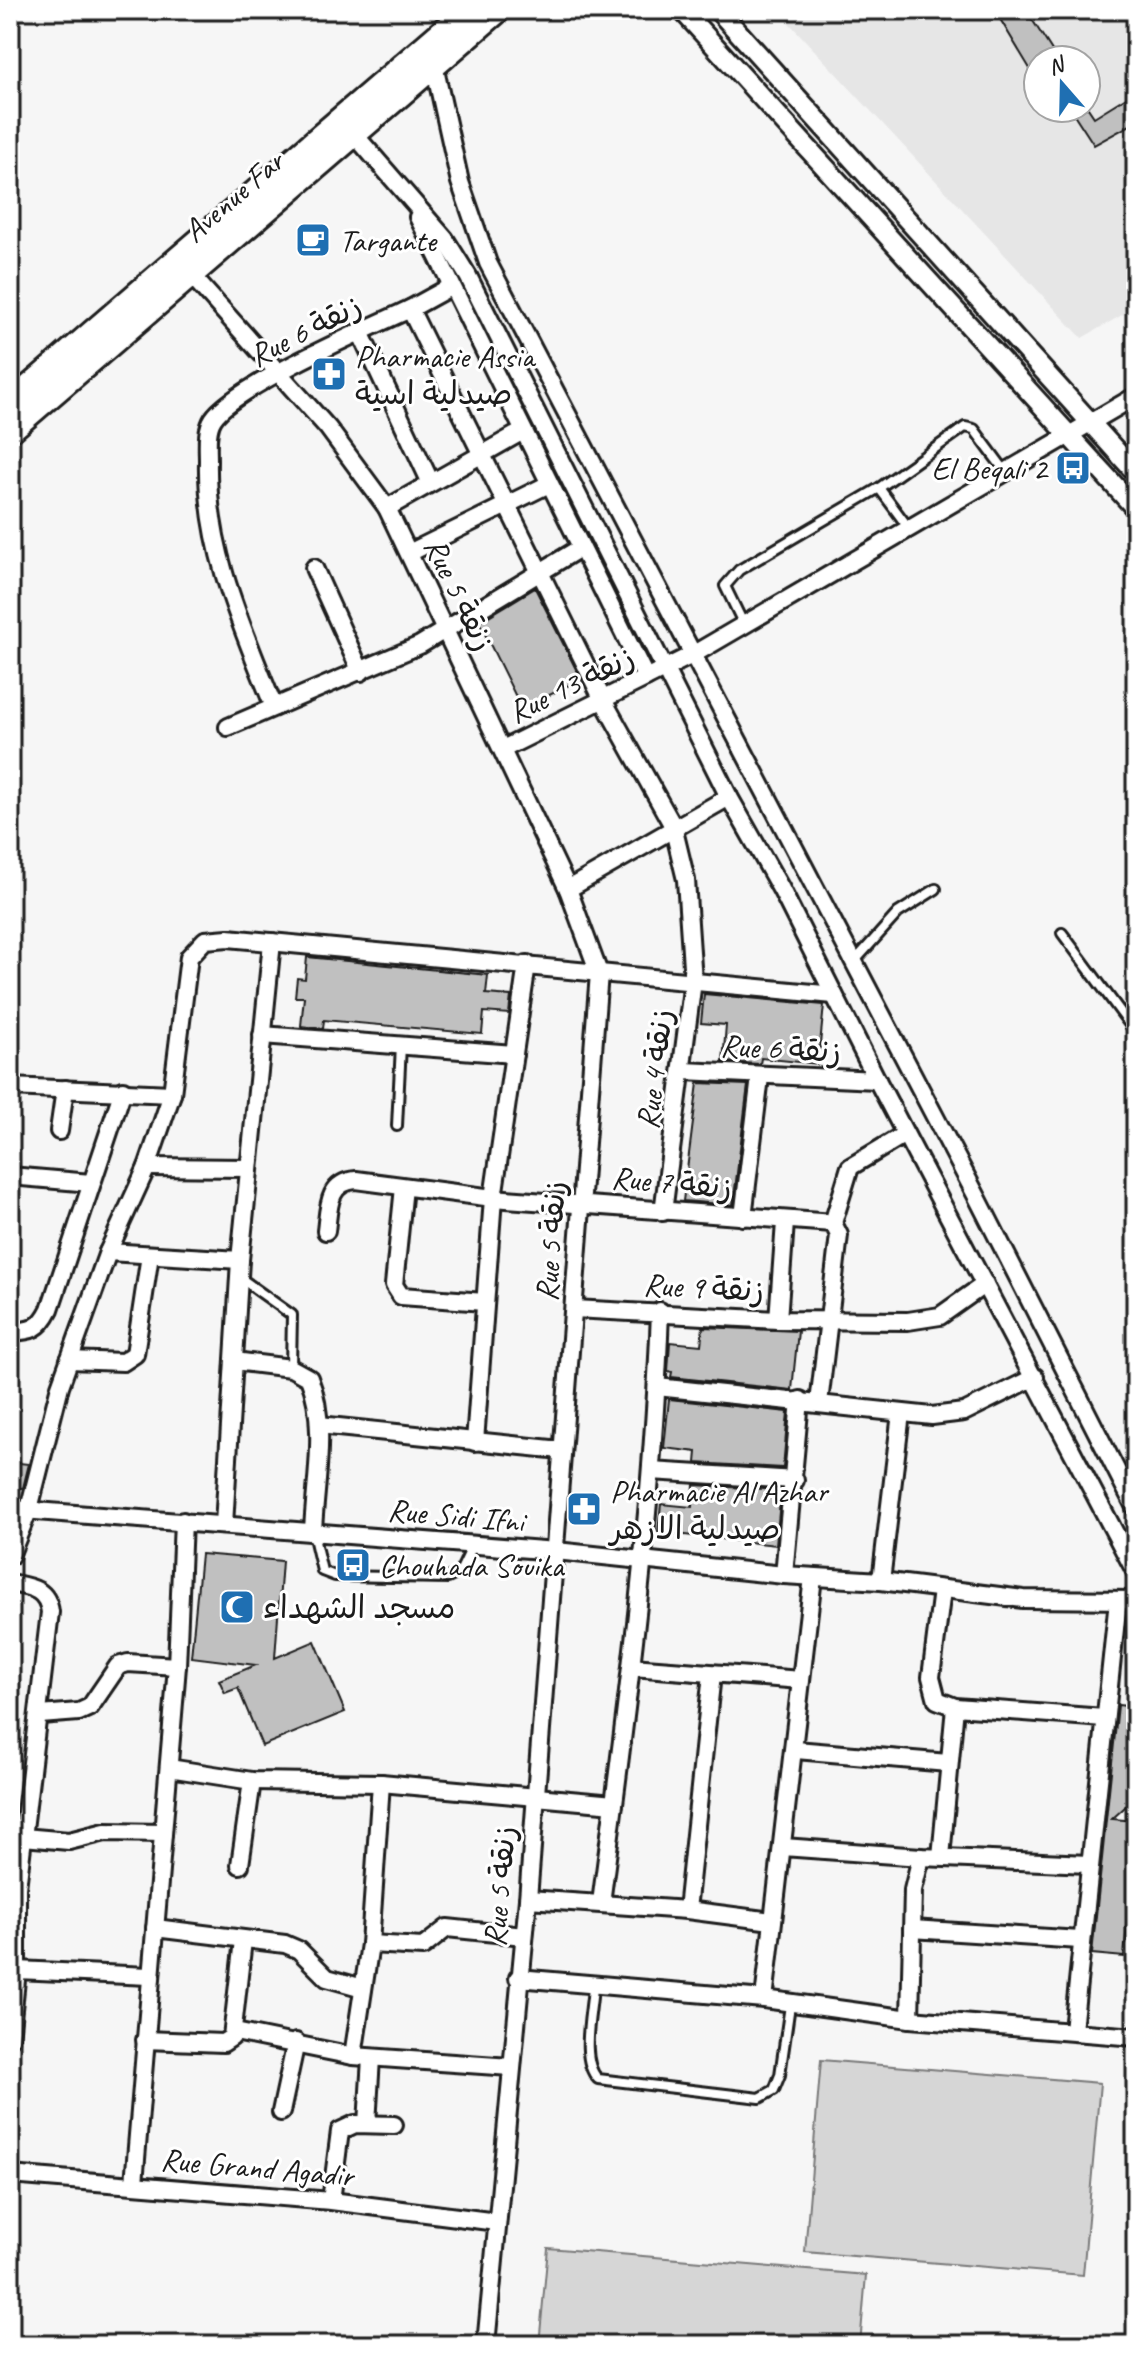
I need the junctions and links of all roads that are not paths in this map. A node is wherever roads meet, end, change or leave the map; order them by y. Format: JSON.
{"nodes":[{"id":1,"x":468,"y":10,"type":"edge"},
{"id":2,"x":498,"y":10,"type":"edge"},
{"id":3,"x":682,"y":10,"type":"edge"},
{"id":4,"x":718,"y":10,"type":"edge"},
{"id":5,"x":434,"y":65,"type":"junction"},
{"id":6,"x":354,"y":134,"type":"junction"},
{"id":7,"x":412,"y":204,"type":"junction"},
{"id":8,"x":185,"y":268,"type":"junction"},
{"id":9,"x":450,"y":287,"type":"junction"},
{"id":10,"x":410,"y":309,"type":"junction"},
{"id":11,"x":360,"y":332,"type":"junction"},
{"id":12,"x":280,"y":373,"type":"junction"},
{"id":13,"x":1136,"y":396,"type":"edge"},
{"id":14,"x":10,"y":404,"type":"edge"},
{"id":15,"x":1091,"y":421,"type":"junction"},
{"id":16,"x":10,"y":430,"type":"edge"},
{"id":17,"x":523,"y":431,"type":"junction"},
{"id":18,"x":1069,"y":436,"type":"junction"},
{"id":19,"x":481,"y":456,"type":"junction"},
{"id":20,"x":1005,"y":471,"type":"junction"},
{"id":21,"x":1136,"y":473,"type":"edge"},
{"id":22,"x":430,"y":481,"type":"junction"},
{"id":23,"x":549,"y":484,"type":"junction"},
{"id":24,"x":879,"y":488,"type":"junction"},
{"id":25,"x":507,"y":507,"type":"junction"},
{"id":26,"x":387,"y":508,"type":"junction"},
{"id":27,"x":1136,"y":509,"type":"edge"},
{"id":28,"x":908,"y":527,"type":"junction"},
{"id":29,"x":580,"y":548,"type":"junction"},
{"id":30,"x":409,"y":553,"type":"junction"},
{"id":31,"x":314,"y":568,"type":"dead end"},
{"id":32,"x":543,"y":572,"type":"junction"},
{"id":33,"x":744,"y":625,"type":"junction"},
{"id":34,"x":446,"y":630,"type":"junction"},
{"id":35,"x":694,"y":654,"type":"junction"},
{"id":36,"x":665,"y":669,"type":"junction"},
{"id":37,"x":361,"y":672,"type":"junction"},
{"id":38,"x":646,"y":678,"type":"junction"},
{"id":39,"x":603,"y":700,"type":"junction"},
{"id":40,"x":274,"y":707,"type":"junction"},
{"id":41,"x":228,"y":727,"type":"dead end"},
{"id":42,"x":503,"y":749,"type":"junction"},
{"id":43,"x":729,"y":797,"type":"junction"},
{"id":44,"x":673,"y":826,"type":"junction"},
{"id":45,"x":568,"y":889,"type":"junction"},
{"id":46,"x":936,"y":889,"type":"dead end"},
{"id":47,"x":1062,"y":933,"type":"dead end"},
{"id":48,"x":272,"y":942,"type":"junction"},
{"id":49,"x":527,"y":964,"type":"junction"},
{"id":50,"x":852,"y":964,"type":"junction"},
{"id":51,"x":599,"y":973,"type":"junction"},
{"id":52,"x":693,"y":981,"type":"junction"},
{"id":53,"x":834,"y":995,"type":"junction"},
{"id":54,"x":1136,"y":1033,"type":"edge"},
{"id":55,"x":262,"y":1035,"type":"junction"},
{"id":56,"x":401,"y":1045,"type":"junction"},
{"id":57,"x":514,"y":1054,"type":"junction"},
{"id":58,"x":684,"y":1071,"type":"junction"},
{"id":59,"x":760,"y":1077,"type":"junction"},
{"id":60,"x":877,"y":1080,"type":"junction"},
{"id":61,"x":10,"y":1087,"type":"edge"},
{"id":62,"x":65,"y":1089,"type":"junction"},
{"id":63,"x":123,"y":1090,"type":"junction"},
{"id":64,"x":172,"y":1094,"type":"junction"},
{"id":65,"x":397,"y":1126,"type":"dead end"},
{"id":66,"x":59,"y":1131,"type":"dead end"},
{"id":67,"x":905,"y":1134,"type":"junction"},
{"id":68,"x":147,"y":1167,"type":"junction"},
{"id":69,"x":249,"y":1168,"type":"junction"},
{"id":70,"x":10,"y":1176,"type":"edge"},
{"id":71,"x":91,"y":1183,"type":"junction"},
{"id":72,"x":404,"y":1187,"type":"junction"},
{"id":73,"x":493,"y":1198,"type":"junction"},
{"id":74,"x":581,"y":1202,"type":"junction"},
{"id":75,"x":663,"y":1212,"type":"junction"},
{"id":76,"x":743,"y":1217,"type":"junction"},
{"id":77,"x":785,"y":1222,"type":"junction"},
{"id":78,"x":836,"y":1229,"type":"junction"},
{"id":79,"x":326,"y":1231,"type":"dead end"},
{"id":80,"x":108,"y":1252,"type":"junction"},
{"id":81,"x":150,"y":1255,"type":"junction"},
{"id":82,"x":240,"y":1269,"type":"junction"},
{"id":83,"x":985,"y":1284,"type":"junction"},
{"id":84,"x":485,"y":1302,"type":"junction"},
{"id":85,"x":574,"y":1309,"type":"junction"},
{"id":86,"x":660,"y":1311,"type":"junction"},
{"id":87,"x":778,"y":1320,"type":"junction"},
{"id":88,"x":830,"y":1320,"type":"junction"},
{"id":89,"x":10,"y":1332,"type":"edge"},
{"id":90,"x":69,"y":1360,"type":"junction"},
{"id":91,"x":234,"y":1361,"type":"junction"},
{"id":92,"x":291,"y":1368,"type":"junction"},
{"id":93,"x":1035,"y":1377,"type":"junction"},
{"id":94,"x":657,"y":1387,"type":"junction"},
{"id":95,"x":800,"y":1400,"type":"junction"},
{"id":96,"x":819,"y":1403,"type":"junction"},
{"id":97,"x":901,"y":1413,"type":"junction"},
{"id":98,"x":319,"y":1425,"type":"junction"},
{"id":99,"x":475,"y":1442,"type":"junction"},
{"id":100,"x":561,"y":1450,"type":"junction"},
{"id":101,"x":651,"y":1471,"type":"junction"},
{"id":102,"x":795,"y":1480,"type":"junction"},
{"id":103,"x":10,"y":1509,"type":"edge"},
{"id":104,"x":29,"y":1509,"type":"junction"},
{"id":105,"x":1136,"y":1509,"type":"edge"},
{"id":106,"x":183,"y":1521,"type":"junction"},
{"id":107,"x":224,"y":1525,"type":"junction"},
{"id":108,"x":313,"y":1531,"type":"junction"},
{"id":109,"x":473,"y":1544,"type":"junction"},
{"id":110,"x":556,"y":1551,"type":"junction"},
{"id":111,"x":10,"y":1556,"type":"edge"},
{"id":112,"x":643,"y":1562,"type":"junction"},
{"id":113,"x":1136,"y":1573,"type":"edge"},
{"id":114,"x":784,"y":1575,"type":"junction"},
{"id":115,"x":813,"y":1577,"type":"junction"},
{"id":116,"x":881,"y":1581,"type":"junction"},
{"id":117,"x":10,"y":1583,"type":"edge"},
{"id":118,"x":942,"y":1590,"type":"junction"},
{"id":119,"x":1118,"y":1600,"type":"junction"},
{"id":120,"x":1136,"y":1600,"type":"edge"},
{"id":121,"x":177,"y":1666,"type":"junction"},
{"id":122,"x":632,"y":1667,"type":"junction"},
{"id":123,"x":712,"y":1674,"type":"junction"},
{"id":124,"x":801,"y":1680,"type":"junction"},
{"id":125,"x":955,"y":1707,"type":"junction"},
{"id":126,"x":40,"y":1715,"type":"junction"},
{"id":127,"x":1104,"y":1718,"type":"junction"},
{"id":128,"x":796,"y":1750,"type":"junction"},
{"id":129,"x":948,"y":1763,"type":"junction"},
{"id":130,"x":169,"y":1768,"type":"junction"},
{"id":131,"x":252,"y":1781,"type":"junction"},
{"id":132,"x":381,"y":1783,"type":"junction"},
{"id":133,"x":534,"y":1799,"type":"junction"},
{"id":134,"x":614,"y":1804,"type":"junction"},
{"id":135,"x":163,"y":1833,"type":"junction"},
{"id":136,"x":23,"y":1837,"type":"junction"},
{"id":137,"x":783,"y":1847,"type":"junction"},
{"id":138,"x":921,"y":1857,"type":"junction"},
{"id":139,"x":941,"y":1857,"type":"junction"},
{"id":140,"x":1089,"y":1864,"type":"junction"},
{"id":141,"x":240,"y":1865,"type":"dead end"},
{"id":142,"x":14,"y":1888,"type":"edge"},
{"id":143,"x":528,"y":1899,"type":"junction"},
{"id":144,"x":601,"y":1903,"type":"junction"},
{"id":145,"x":687,"y":1910,"type":"junction"},
{"id":146,"x":772,"y":1921,"type":"junction"},
{"id":147,"x":155,"y":1928,"type":"junction"},
{"id":148,"x":912,"y":1929,"type":"junction"},
{"id":149,"x":524,"y":1936,"type":"junction"},
{"id":150,"x":243,"y":1940,"type":"junction"},
{"id":151,"x":1080,"y":1940,"type":"junction"},
{"id":152,"x":370,"y":1944,"type":"junction"},
{"id":153,"x":17,"y":1970,"type":"junction"},
{"id":154,"x":149,"y":1976,"type":"junction"},
{"id":155,"x":518,"y":1978,"type":"junction"},
{"id":156,"x":593,"y":1986,"type":"junction"},
{"id":157,"x":363,"y":1988,"type":"junction"},
{"id":158,"x":764,"y":1999,"type":"junction"},
{"id":159,"x":790,"y":2005,"type":"junction"},
{"id":160,"x":910,"y":2019,"type":"junction"},
{"id":161,"x":1073,"y":2030,"type":"junction"},
{"id":162,"x":235,"y":2032,"type":"junction"},
{"id":163,"x":1136,"y":2037,"type":"edge"},
{"id":164,"x":10,"y":2039,"type":"edge"},
{"id":165,"x":145,"y":2040,"type":"junction"},
{"id":166,"x":296,"y":2042,"type":"junction"},
{"id":167,"x":353,"y":2056,"type":"junction"},
{"id":168,"x":371,"y":2058,"type":"junction"},
{"id":169,"x":511,"y":2067,"type":"junction"},
{"id":170,"x":281,"y":2112,"type":"dead end"},
{"id":171,"x":367,"y":2124,"type":"junction"},
{"id":172,"x":394,"y":2125,"type":"dead end"},
{"id":173,"x":10,"y":2175,"type":"edge"},
{"id":174,"x":134,"y":2183,"type":"junction"},
{"id":175,"x":331,"y":2201,"type":"junction"},
{"id":176,"x":497,"y":2222,"type":"junction"},
{"id":177,"x":486,"y":2345,"type":"edge"}],
"edges":[{"from":1,"to":8,"type":"main road","name":"Avenue Far"},
{"from":2,"to":5,"type":"main road","name":"Avenue Far"},
{"from":3,"to":18,"type":"street"},
{"from":4,"to":15,"type":"street"},
{"from":5,"to":6,"type":"main road","name":"Avenue Far"},
{"from":5,"to":35,"type":"street"},
{"from":6,"to":7,"type":"street"},
{"from":6,"to":8,"type":"main road","name":"Avenue Far"},
{"from":7,"to":9,"type":"street"},
{"from":7,"to":36,"type":"street"},
{"from":8,"to":12,"type":"street","name":"Rue 5 زنقة"},
{"from":8,"to":14,"type":"main road","name":"Avenue Far"},
{"from":8,"to":16,"type":"main road","name":"Avenue Far"},
{"from":9,"to":10,"type":"street"},
{"from":9,"to":17,"type":"street"},
{"from":10,"to":11,"type":"street","name":"Rue 6 زنقة"},
{"from":10,"to":19,"type":"street","name":"Rue 6 زنقة"},
{"from":11,"to":12,"type":"street","name":"Rue 6 زنقة"},
{"from":11,"to":22,"type":"street"},
{"from":12,"to":26,"type":"street","name":"Rue 5 زنقة"},
{"from":12,"to":40,"type":"street","name":"Rue 6 زنقة"},
{"from":13,"to":15,"type":"street","name":"Rue 13 زنقة"},
{"from":15,"to":18,"type":"street","name":"Rue 13 زنقة"},
{"from":15,"to":21,"type":"street"},
{"from":17,"to":19,"type":"street"},
{"from":17,"to":23,"type":"street"},
{"from":18,"to":20,"type":"street","name":"Rue 13 زنقة"},
{"from":18,"to":27,"type":"street"},
{"from":19,"to":22,"type":"street"},
{"from":19,"to":25,"type":"street","name":"Rue 6 زنقة"},
{"from":20,"to":24,"type":"lane"},
{"from":20,"to":28,"type":"street","name":"Rue 13 زنقة"},
{"from":22,"to":26,"type":"street"},
{"from":23,"to":25,"type":"street"},
{"from":23,"to":29,"type":"street"},
{"from":24,"to":28,"type":"lane"},
{"from":24,"to":33,"type":"lane"},
{"from":25,"to":30,"type":"street"},
{"from":25,"to":32,"type":"street","name":"Rue 6 زنقة"},
{"from":26,"to":30,"type":"street","name":"Rue 5 زنقة"},
{"from":28,"to":33,"type":"street","name":"Rue 13 زنقة"},
{"from":29,"to":32,"type":"street"},
{"from":29,"to":38,"type":"street"},
{"from":30,"to":34,"type":"street","name":"Rue 5 زنقة"},
{"from":31,"to":37,"type":"street"},
{"from":32,"to":34,"type":"street"},
{"from":32,"to":39,"type":"street","name":"Rue 6 زنقة"},
{"from":33,"to":35,"type":"street","name":"Rue 13 زنقة"},
{"from":34,"to":37,"type":"street"},
{"from":34,"to":42,"type":"street","name":"Rue 5 زنقة"},
{"from":35,"to":36,"type":"street","name":"Rue 13 زنقة"},
{"from":35,"to":50,"type":"street"},
{"from":36,"to":38,"type":"street","name":"Rue 13 زنقة"},
{"from":36,"to":43,"type":"street"},
{"from":37,"to":40,"type":"street"},
{"from":38,"to":39,"type":"street","name":"Rue 13 زنقة"},
{"from":39,"to":42,"type":"street","name":"Rue 13 زنقة"},
{"from":39,"to":44,"type":"street","name":"Rue 4 زنقة"},
{"from":40,"to":41,"type":"street"},
{"from":42,"to":45,"type":"street","name":"Rue 5 زنقة"},
{"from":43,"to":44,"type":"street"},
{"from":43,"to":53,"type":"street"},
{"from":44,"to":45,"type":"street"},
{"from":44,"to":52,"type":"street","name":"Rue 4 زنقة"},
{"from":45,"to":51,"type":"street","name":"Rue 5 زنقة"},
{"from":46,"to":50,"type":"lane"},
{"from":47,"to":54,"type":"lane"},
{"from":48,"to":49,"type":"street"},
{"from":48,"to":55,"type":"street"},
{"from":48,"to":64,"type":"street"},
{"from":49,"to":51,"type":"street"},
{"from":49,"to":57,"type":"street"},
{"from":50,"to":105,"type":"street"},
{"from":51,"to":52,"type":"street"},
{"from":51,"to":74,"type":"street","name":"Rue 5 زنقة"},
{"from":52,"to":53,"type":"street"},
{"from":52,"to":58,"type":"street","name":"Rue 4 زنقة"},
{"from":53,"to":60,"type":"street"},
{"from":55,"to":56,"type":"street"},
{"from":55,"to":69,"type":"street"},
{"from":56,"to":57,"type":"street"},
{"from":56,"to":65,"type":"lane"},
{"from":57,"to":73,"type":"street"},
{"from":58,"to":59,"type":"street","name":"Rue 6 زنقة"},
{"from":58,"to":75,"type":"street","name":"Rue 4 زنقة"},
{"from":59,"to":60,"type":"street","name":"Rue 6 زنقة"},
{"from":59,"to":76,"type":"street"},
{"from":60,"to":67,"type":"street"},
{"from":61,"to":62,"type":"street"},
{"from":62,"to":63,"type":"street"},
{"from":62,"to":66,"type":"street"},
{"from":63,"to":64,"type":"street"},
{"from":63,"to":71,"type":"street"},
{"from":64,"to":68,"type":"street"},
{"from":67,"to":78,"type":"street"},
{"from":67,"to":83,"type":"street"},
{"from":68,"to":69,"type":"street"},
{"from":68,"to":80,"type":"street"},
{"from":69,"to":82,"type":"street"},
{"from":70,"to":71,"type":"street"},
{"from":71,"to":89,"type":"street"},
{"from":72,"to":73,"type":"street","name":"Rue 7 زنقة"},
{"from":72,"to":79,"type":"street","name":"Rue 7 زنقة"},
{"from":72,"to":84,"type":"street"},
{"from":73,"to":74,"type":"street","name":"Rue 7 زنقة"},
{"from":73,"to":84,"type":"street"},
{"from":74,"to":75,"type":"street","name":"Rue 7 زنقة"},
{"from":74,"to":85,"type":"street","name":"Rue 5 زنقة"},
{"from":75,"to":76,"type":"street","name":"Rue 7 زنقة"},
{"from":76,"to":77,"type":"street","name":"Rue 7 زنقة"},
{"from":77,"to":78,"type":"street","name":"Rue 7 زنقة"},
{"from":77,"to":87,"type":"street"},
{"from":78,"to":88,"type":"street"},
{"from":80,"to":81,"type":"street"},
{"from":80,"to":90,"type":"street"},
{"from":81,"to":82,"type":"street"},
{"from":81,"to":90,"type":"street"},
{"from":82,"to":91,"type":"street"},
{"from":82,"to":92,"type":"lane"},
{"from":83,"to":88,"type":"street"},
{"from":83,"to":93,"type":"street"},
{"from":84,"to":99,"type":"street"},
{"from":85,"to":86,"type":"street","name":"Rue 9 زنقة"},
{"from":85,"to":100,"type":"street","name":"Rue 5 زنقة"},
{"from":86,"to":87,"type":"street","name":"Rue 9 زنقة"},
{"from":86,"to":94,"type":"street"},
{"from":87,"to":88,"type":"street","name":"Rue 9 زنقة"},
{"from":88,"to":96,"type":"street"},
{"from":90,"to":104,"type":"street"},
{"from":91,"to":92,"type":"street"},
{"from":91,"to":107,"type":"street"},
{"from":92,"to":98,"type":"street"},
{"from":93,"to":97,"type":"street"},
{"from":93,"to":113,"type":"street"},
{"from":94,"to":95,"type":"street"},
{"from":94,"to":101,"type":"street"},
{"from":95,"to":96,"type":"street"},
{"from":95,"to":102,"type":"street"},
{"from":96,"to":97,"type":"street"},
{"from":97,"to":116,"type":"street"},
{"from":98,"to":99,"type":"street"},
{"from":98,"to":108,"type":"street"},
{"from":99,"to":100,"type":"street"},
{"from":100,"to":110,"type":"street","name":"Rue 5 زنقة"},
{"from":101,"to":102,"type":"street"},
{"from":101,"to":112,"type":"street"},
{"from":102,"to":114,"type":"street"},
{"from":103,"to":104,"type":"street","name":"Rue Sidi Ifni"},
{"from":104,"to":106,"type":"street","name":"Rue Sidi Ifni"},
{"from":104,"to":111,"type":"street"},
{"from":106,"to":107,"type":"street","name":"Rue Sidi Ifni"},
{"from":106,"to":121,"type":"street"},
{"from":107,"to":108,"type":"street","name":"Rue Sidi Ifni"},
{"from":108,"to":109,"type":"street","name":"Rue Sidi Ifni"},
{"from":108,"to":109,"type":"lane"},
{"from":109,"to":110,"type":"street","name":"Rue Sidi Ifni"},
{"from":110,"to":112,"type":"street","name":"Rue Sidi Ifni"},
{"from":110,"to":133,"type":"street","name":"Rue 5 زنقة"},
{"from":112,"to":114,"type":"street","name":"Rue Sidi Ifni"},
{"from":112,"to":122,"type":"street"},
{"from":114,"to":115,"type":"street","name":"Rue Sidi Ifni"},
{"from":115,"to":116,"type":"street","name":"Rue Sidi Ifni"},
{"from":115,"to":124,"type":"street"},
{"from":116,"to":118,"type":"street","name":"Rue Sidi Ifni"},
{"from":117,"to":126,"type":"street"},
{"from":118,"to":119,"type":"street","name":"Rue Sidi Ifni"},
{"from":118,"to":125,"type":"street"},
{"from":119,"to":120,"type":"street","name":"Rue Sidi Ifni"},
{"from":119,"to":127,"type":"street"},
{"from":121,"to":126,"type":"street"},
{"from":121,"to":130,"type":"street"},
{"from":122,"to":123,"type":"street"},
{"from":122,"to":134,"type":"street"},
{"from":123,"to":124,"type":"street"},
{"from":123,"to":145,"type":"street"},
{"from":124,"to":128,"type":"street"},
{"from":125,"to":127,"type":"street"},
{"from":125,"to":129,"type":"street"},
{"from":126,"to":136,"type":"street"},
{"from":127,"to":140,"type":"street"},
{"from":128,"to":129,"type":"street"},
{"from":128,"to":137,"type":"street"},
{"from":129,"to":139,"type":"street"},
{"from":130,"to":131,"type":"street"},
{"from":130,"to":135,"type":"street"},
{"from":131,"to":132,"type":"street"},
{"from":131,"to":141,"type":"street"},
{"from":132,"to":133,"type":"street"},
{"from":132,"to":152,"type":"street"},
{"from":133,"to":134,"type":"street"},
{"from":133,"to":143,"type":"street","name":"Rue 5 زنقة"},
{"from":134,"to":144,"type":"street"},
{"from":135,"to":136,"type":"street"},
{"from":135,"to":147,"type":"street"},
{"from":136,"to":142,"type":"street"},
{"from":137,"to":138,"type":"street"},
{"from":137,"to":146,"type":"street"},
{"from":138,"to":139,"type":"street"},
{"from":138,"to":148,"type":"street"},
{"from":139,"to":140,"type":"street"},
{"from":140,"to":151,"type":"street"},
{"from":142,"to":153,"type":"street"},
{"from":143,"to":144,"type":"street"},
{"from":143,"to":149,"type":"street","name":"Rue 5 زنقة"},
{"from":144,"to":145,"type":"street"},
{"from":145,"to":146,"type":"street"},
{"from":146,"to":158,"type":"street"},
{"from":147,"to":150,"type":"street"},
{"from":147,"to":154,"type":"street"},
{"from":148,"to":151,"type":"street"},
{"from":148,"to":160,"type":"street"},
{"from":149,"to":152,"type":"street"},
{"from":149,"to":155,"type":"street","name":"Rue 5 زنقة"},
{"from":150,"to":157,"type":"street"},
{"from":150,"to":162,"type":"street"},
{"from":151,"to":161,"type":"street"},
{"from":152,"to":157,"type":"street"},
{"from":153,"to":154,"type":"street"},
{"from":153,"to":164,"type":"street"},
{"from":154,"to":165,"type":"street"},
{"from":155,"to":156,"type":"street"},
{"from":155,"to":169,"type":"street","name":"Rue 5 زنقة"},
{"from":156,"to":158,"type":"street"},
{"from":156,"to":159,"type":"lane"},
{"from":157,"to":167,"type":"street"},
{"from":158,"to":159,"type":"street"},
{"from":159,"to":160,"type":"street"},
{"from":160,"to":161,"type":"street"},
{"from":161,"to":163,"type":"street"},
{"from":162,"to":165,"type":"street"},
{"from":162,"to":166,"type":"street"},
{"from":165,"to":174,"type":"street"},
{"from":166,"to":167,"type":"street"},
{"from":166,"to":170,"type":"street"},
{"from":167,"to":168,"type":"street"},
{"from":168,"to":169,"type":"street"},
{"from":168,"to":171,"type":"street"},
{"from":169,"to":176,"type":"street","name":"Rue 5 زنقة"},
{"from":171,"to":172,"type":"street"},
{"from":171,"to":175,"type":"street"},
{"from":173,"to":174,"type":"street","name":"Rue Grand Agadir"},
{"from":174,"to":175,"type":"street","name":"Rue Grand Agadir"},
{"from":175,"to":176,"type":"street","name":"Rue Grand Agadir"},
{"from":176,"to":177,"type":"street","name":"Rue 5 زنقة"}]}
